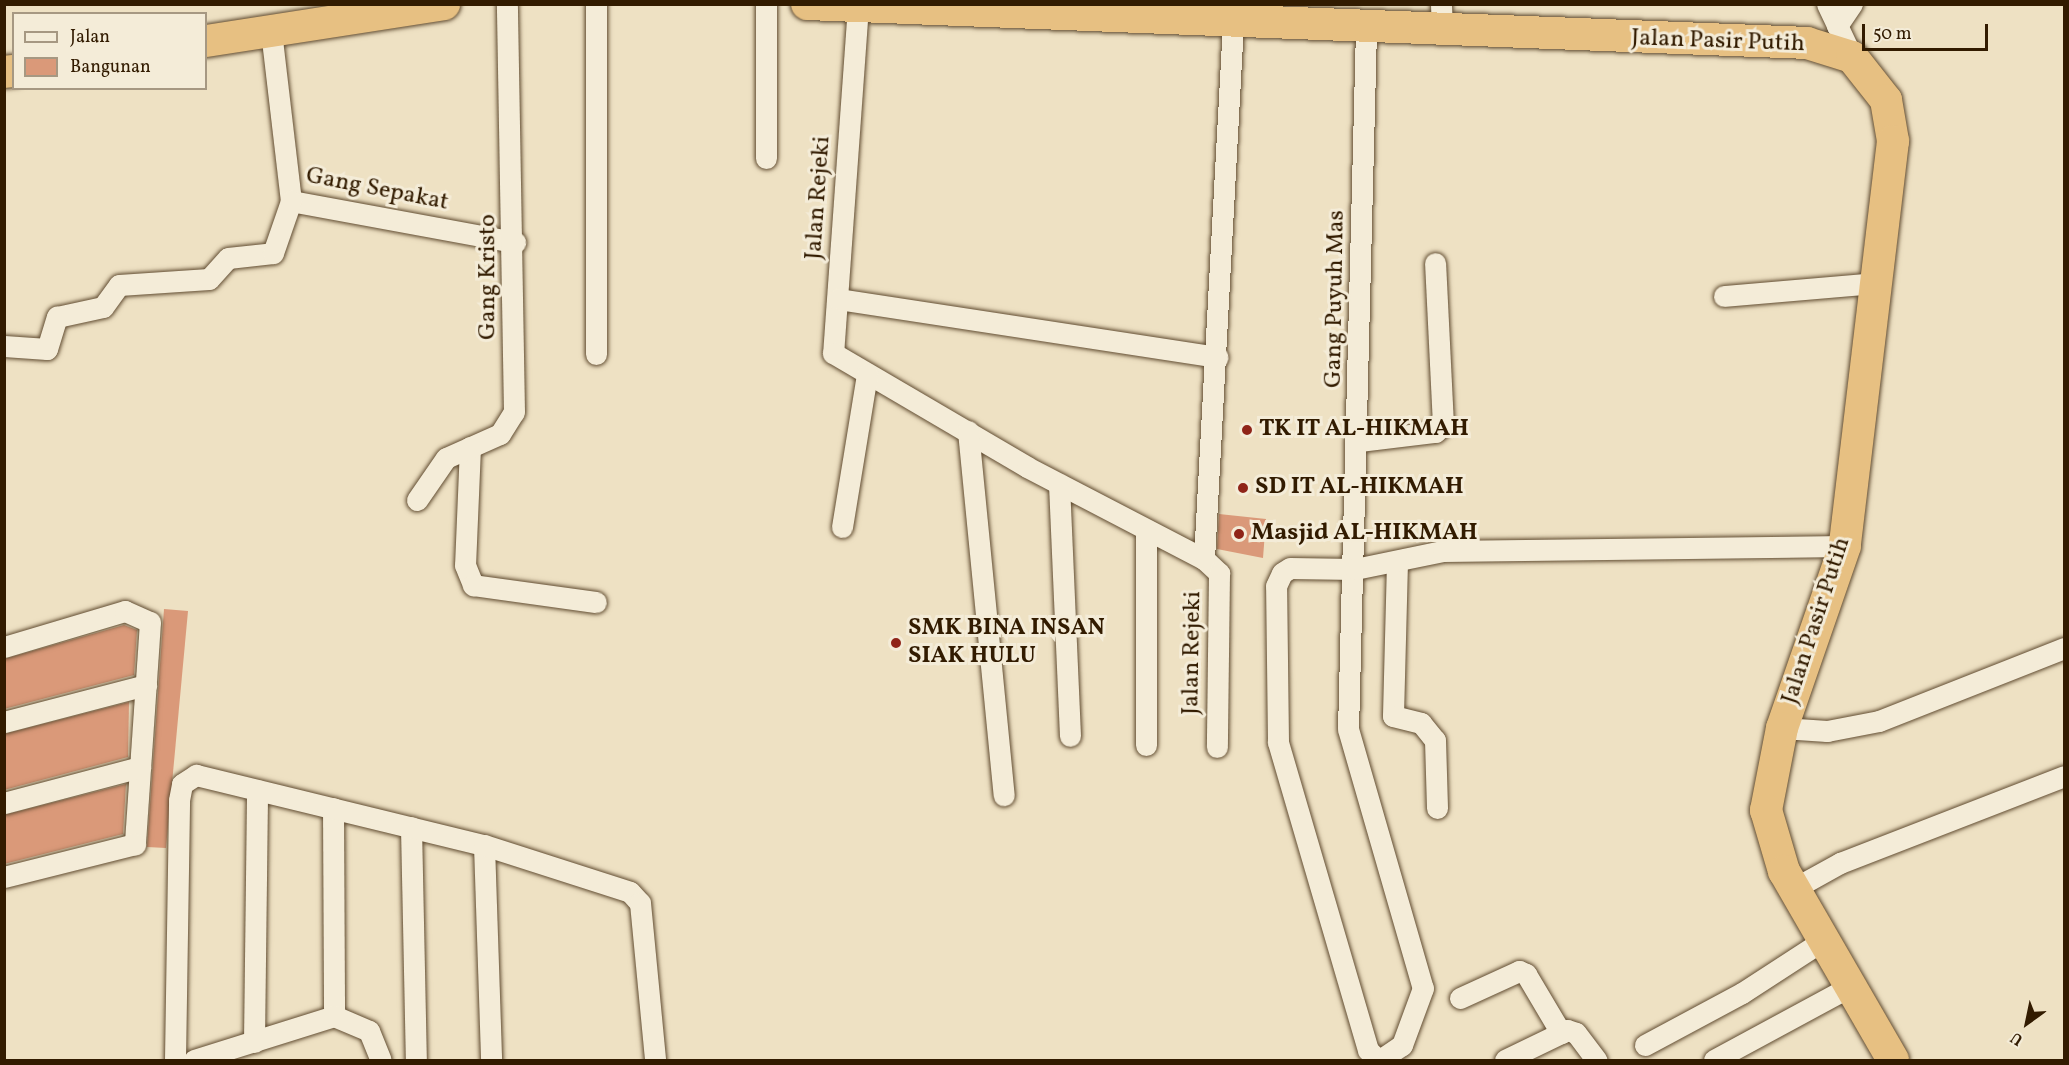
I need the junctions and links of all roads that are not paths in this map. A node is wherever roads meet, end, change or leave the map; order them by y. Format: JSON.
{"nodes":[{"id":1,"x":444,"y":4,"type":"edge"},
{"id":2,"x":507,"y":4,"type":"edge"},
{"id":3,"x":596,"y":4,"type":"edge"},
{"id":4,"x":766,"y":4,"type":"edge"},
{"id":5,"x":1827,"y":4,"type":"edge"},
{"id":6,"x":1852,"y":4,"type":"edge"},
{"id":7,"x":833,"y":5,"type":"edge"},
{"id":8,"x":1120,"y":12,"type":"edge"},
{"id":9,"x":1442,"y":18,"type":"edge"},
{"id":10,"x":1233,"y":24,"type":"junction"},
{"id":11,"x":1837,"y":27,"type":"junction"},
{"id":12,"x":1366,"y":29,"type":"junction"},
{"id":13,"x":271,"y":31,"type":"junction"},
{"id":14,"x":207,"y":41,"type":"edge"},
{"id":15,"x":1852,"y":57,"type":"junction"},
{"id":16,"x":766,"y":158,"type":"dead end"},
{"id":17,"x":291,"y":201,"type":"junction"},
{"id":18,"x":515,"y":242,"type":"junction"},
{"id":19,"x":1435,"y":263,"type":"dead end"},
{"id":20,"x":1875,"y":283,"type":"junction"},
{"id":21,"x":1724,"y":296,"type":"dead end"},
{"id":22,"x":838,"y":299,"type":"junction"},
{"id":23,"x":4,"y":346,"type":"edge"},
{"id":24,"x":596,"y":354,"type":"dead end"},
{"id":25,"x":1218,"y":357,"type":"junction"},
{"id":26,"x":867,"y":374,"type":"junction"},
{"id":27,"x":968,"y":431,"type":"junction"},
{"id":28,"x":1359,"y":441,"type":"junction"},
{"id":29,"x":470,"y":447,"type":"junction"},
{"id":30,"x":1059,"y":484,"type":"junction"},
{"id":31,"x":417,"y":500,"type":"dead end"},
{"id":32,"x":842,"y":527,"type":"dead end"},
{"id":33,"x":1146,"y":530,"type":"junction"},
{"id":34,"x":1845,"y":546,"type":"junction"},
{"id":35,"x":1204,"y":559,"type":"junction"},
{"id":36,"x":1397,"y":562,"type":"junction"},
{"id":37,"x":1355,"y":569,"type":"junction"},
{"id":38,"x":596,"y":602,"type":"dead end"},
{"id":39,"x":4,"y":647,"type":"edge"},
{"id":40,"x":2064,"y":648,"type":"edge"},
{"id":41,"x":146,"y":685,"type":"junction"},
{"id":42,"x":4,"y":722,"type":"edge"},
{"id":43,"x":1782,"y":728,"type":"junction"},
{"id":44,"x":1070,"y":736,"type":"dead end"},
{"id":45,"x":1146,"y":745,"type":"dead end"},
{"id":46,"x":1217,"y":747,"type":"dead end"},
{"id":47,"x":140,"y":767,"type":"junction"},
{"id":48,"x":2064,"y":776,"type":"edge"},
{"id":49,"x":257,"y":790,"type":"junction"},
{"id":50,"x":1004,"y":795,"type":"dead end"},
{"id":51,"x":4,"y":803,"type":"edge"},
{"id":52,"x":333,"y":808,"type":"junction"},
{"id":53,"x":1437,"y":808,"type":"dead end"},
{"id":54,"x":411,"y":827,"type":"junction"},
{"id":55,"x":484,"y":845,"type":"junction"},
{"id":56,"x":4,"y":877,"type":"edge"},
{"id":57,"x":1793,"y":889,"type":"junction"},
{"id":58,"x":1822,"y":941,"type":"junction"},
{"id":59,"x":1849,"y":987,"type":"junction"},
{"id":60,"x":1460,"y":998,"type":"dead end"},
{"id":61,"x":334,"y":1016,"type":"junction"},
{"id":62,"x":1561,"y":1033,"type":"junction"},
{"id":63,"x":254,"y":1042,"type":"junction"},
{"id":64,"x":1645,"y":1045,"type":"dead end"},
{"id":65,"x":175,"y":1060,"type":"edge"},
{"id":66,"x":194,"y":1060,"type":"edge"},
{"id":67,"x":381,"y":1060,"type":"edge"},
{"id":68,"x":416,"y":1060,"type":"edge"},
{"id":69,"x":491,"y":1060,"type":"edge"},
{"id":70,"x":655,"y":1060,"type":"edge"},
{"id":71,"x":1379,"y":1060,"type":"edge"},
{"id":72,"x":1505,"y":1060,"type":"edge"},
{"id":73,"x":1596,"y":1060,"type":"edge"},
{"id":74,"x":1714,"y":1060,"type":"edge"},
{"id":75,"x":1893,"y":1060,"type":"edge"}],
"edges":[{"from":1,"to":13,"type":"highway"},
{"from":2,"to":18,"type":"street","name":"Gang Kristo"},
{"from":3,"to":24,"type":"street"},
{"from":4,"to":16,"type":"street"},
{"from":5,"to":11,"type":"street"},
{"from":6,"to":11,"type":"street"},
{"from":7,"to":8,"type":"highway","name":"Jalan Pasir Putih"},
{"from":7,"to":22,"type":"street","name":"Jalan Rejeki"},
{"from":8,"to":10,"type":"highway","name":"Jalan Pasir Putih"},
{"from":9,"to":12,"type":"highway","name":"Jalan Pasir Putih"},
{"from":9,"to":15,"type":"highway","name":"Jalan Pasir Putih"},
{"from":10,"to":12,"type":"highway","name":"Jalan Pasir Putih"},
{"from":10,"to":25,"type":"street"},
{"from":11,"to":15,"type":"street"},
{"from":12,"to":28,"type":"street","name":"Gang Puyuh Mas"},
{"from":13,"to":14,"type":"highway"},
{"from":13,"to":17,"type":"street","name":"Gang Sepakat"},
{"from":15,"to":20,"type":"highway","name":"Jalan Pasir Putih"},
{"from":17,"to":18,"type":"street","name":"Gang Sepakat"},
{"from":17,"to":23,"type":"street"},
{"from":18,"to":29,"type":"street","name":"Gang Kristo"},
{"from":19,"to":28,"type":"street"},
{"from":20,"to":21,"type":"street"},
{"from":20,"to":34,"type":"highway","name":"Jalan Pasir Putih"},
{"from":22,"to":25,"type":"street"},
{"from":22,"to":26,"type":"street","name":"Jalan Rejeki"},
{"from":25,"to":35,"type":"street"},
{"from":26,"to":27,"type":"street","name":"Jalan Rejeki"},
{"from":26,"to":32,"type":"street"},
{"from":27,"to":30,"type":"street","name":"Jalan Rejeki"},
{"from":27,"to":50,"type":"street"},
{"from":28,"to":37,"type":"street","name":"Gang Puyuh Mas"},
{"from":29,"to":31,"type":"street","name":"Gang Kristo"},
{"from":29,"to":38,"type":"street"},
{"from":30,"to":33,"type":"street","name":"Jalan Rejeki"},
{"from":30,"to":44,"type":"street"},
{"from":33,"to":35,"type":"street","name":"Jalan Rejeki"},
{"from":33,"to":45,"type":"street","name":"Jalan Rejeki"},
{"from":34,"to":36,"type":"street"},
{"from":34,"to":43,"type":"highway","name":"Jalan Pasir Putih"},
{"from":35,"to":46,"type":"street","name":"Jalan Rejeki"},
{"from":36,"to":37,"type":"street"},
{"from":36,"to":53,"type":"street"},
{"from":37,"to":71,"type":"street","name":"Gang Puyuh Mas"},
{"from":37,"to":71,"type":"street"},
{"from":39,"to":41,"type":"street"},
{"from":40,"to":43,"type":"street"},
{"from":41,"to":42,"type":"street"},
{"from":41,"to":47,"type":"street"},
{"from":43,"to":57,"type":"highway","name":"Jalan Pasir Putih"},
{"from":47,"to":51,"type":"street"},
{"from":47,"to":56,"type":"street"},
{"from":48,"to":57,"type":"street"},
{"from":49,"to":52,"type":"street"},
{"from":49,"to":63,"type":"street"},
{"from":49,"to":65,"type":"street"},
{"from":52,"to":54,"type":"street"},
{"from":52,"to":61,"type":"street"},
{"from":54,"to":55,"type":"street"},
{"from":54,"to":68,"type":"street"},
{"from":55,"to":69,"type":"street"},
{"from":55,"to":70,"type":"street"},
{"from":57,"to":58,"type":"highway","name":"Jalan Pasir Putih"},
{"from":58,"to":59,"type":"highway","name":"Jalan Pasir Putih"},
{"from":58,"to":64,"type":"street"},
{"from":59,"to":74,"type":"street"},
{"from":59,"to":75,"type":"highway","name":"Jalan Pasir Putih"},
{"from":60,"to":62,"type":"street"},
{"from":61,"to":63,"type":"street"},
{"from":61,"to":67,"type":"street"},
{"from":62,"to":72,"type":"street"},
{"from":62,"to":73,"type":"street"},
{"from":63,"to":66,"type":"street"}]}
